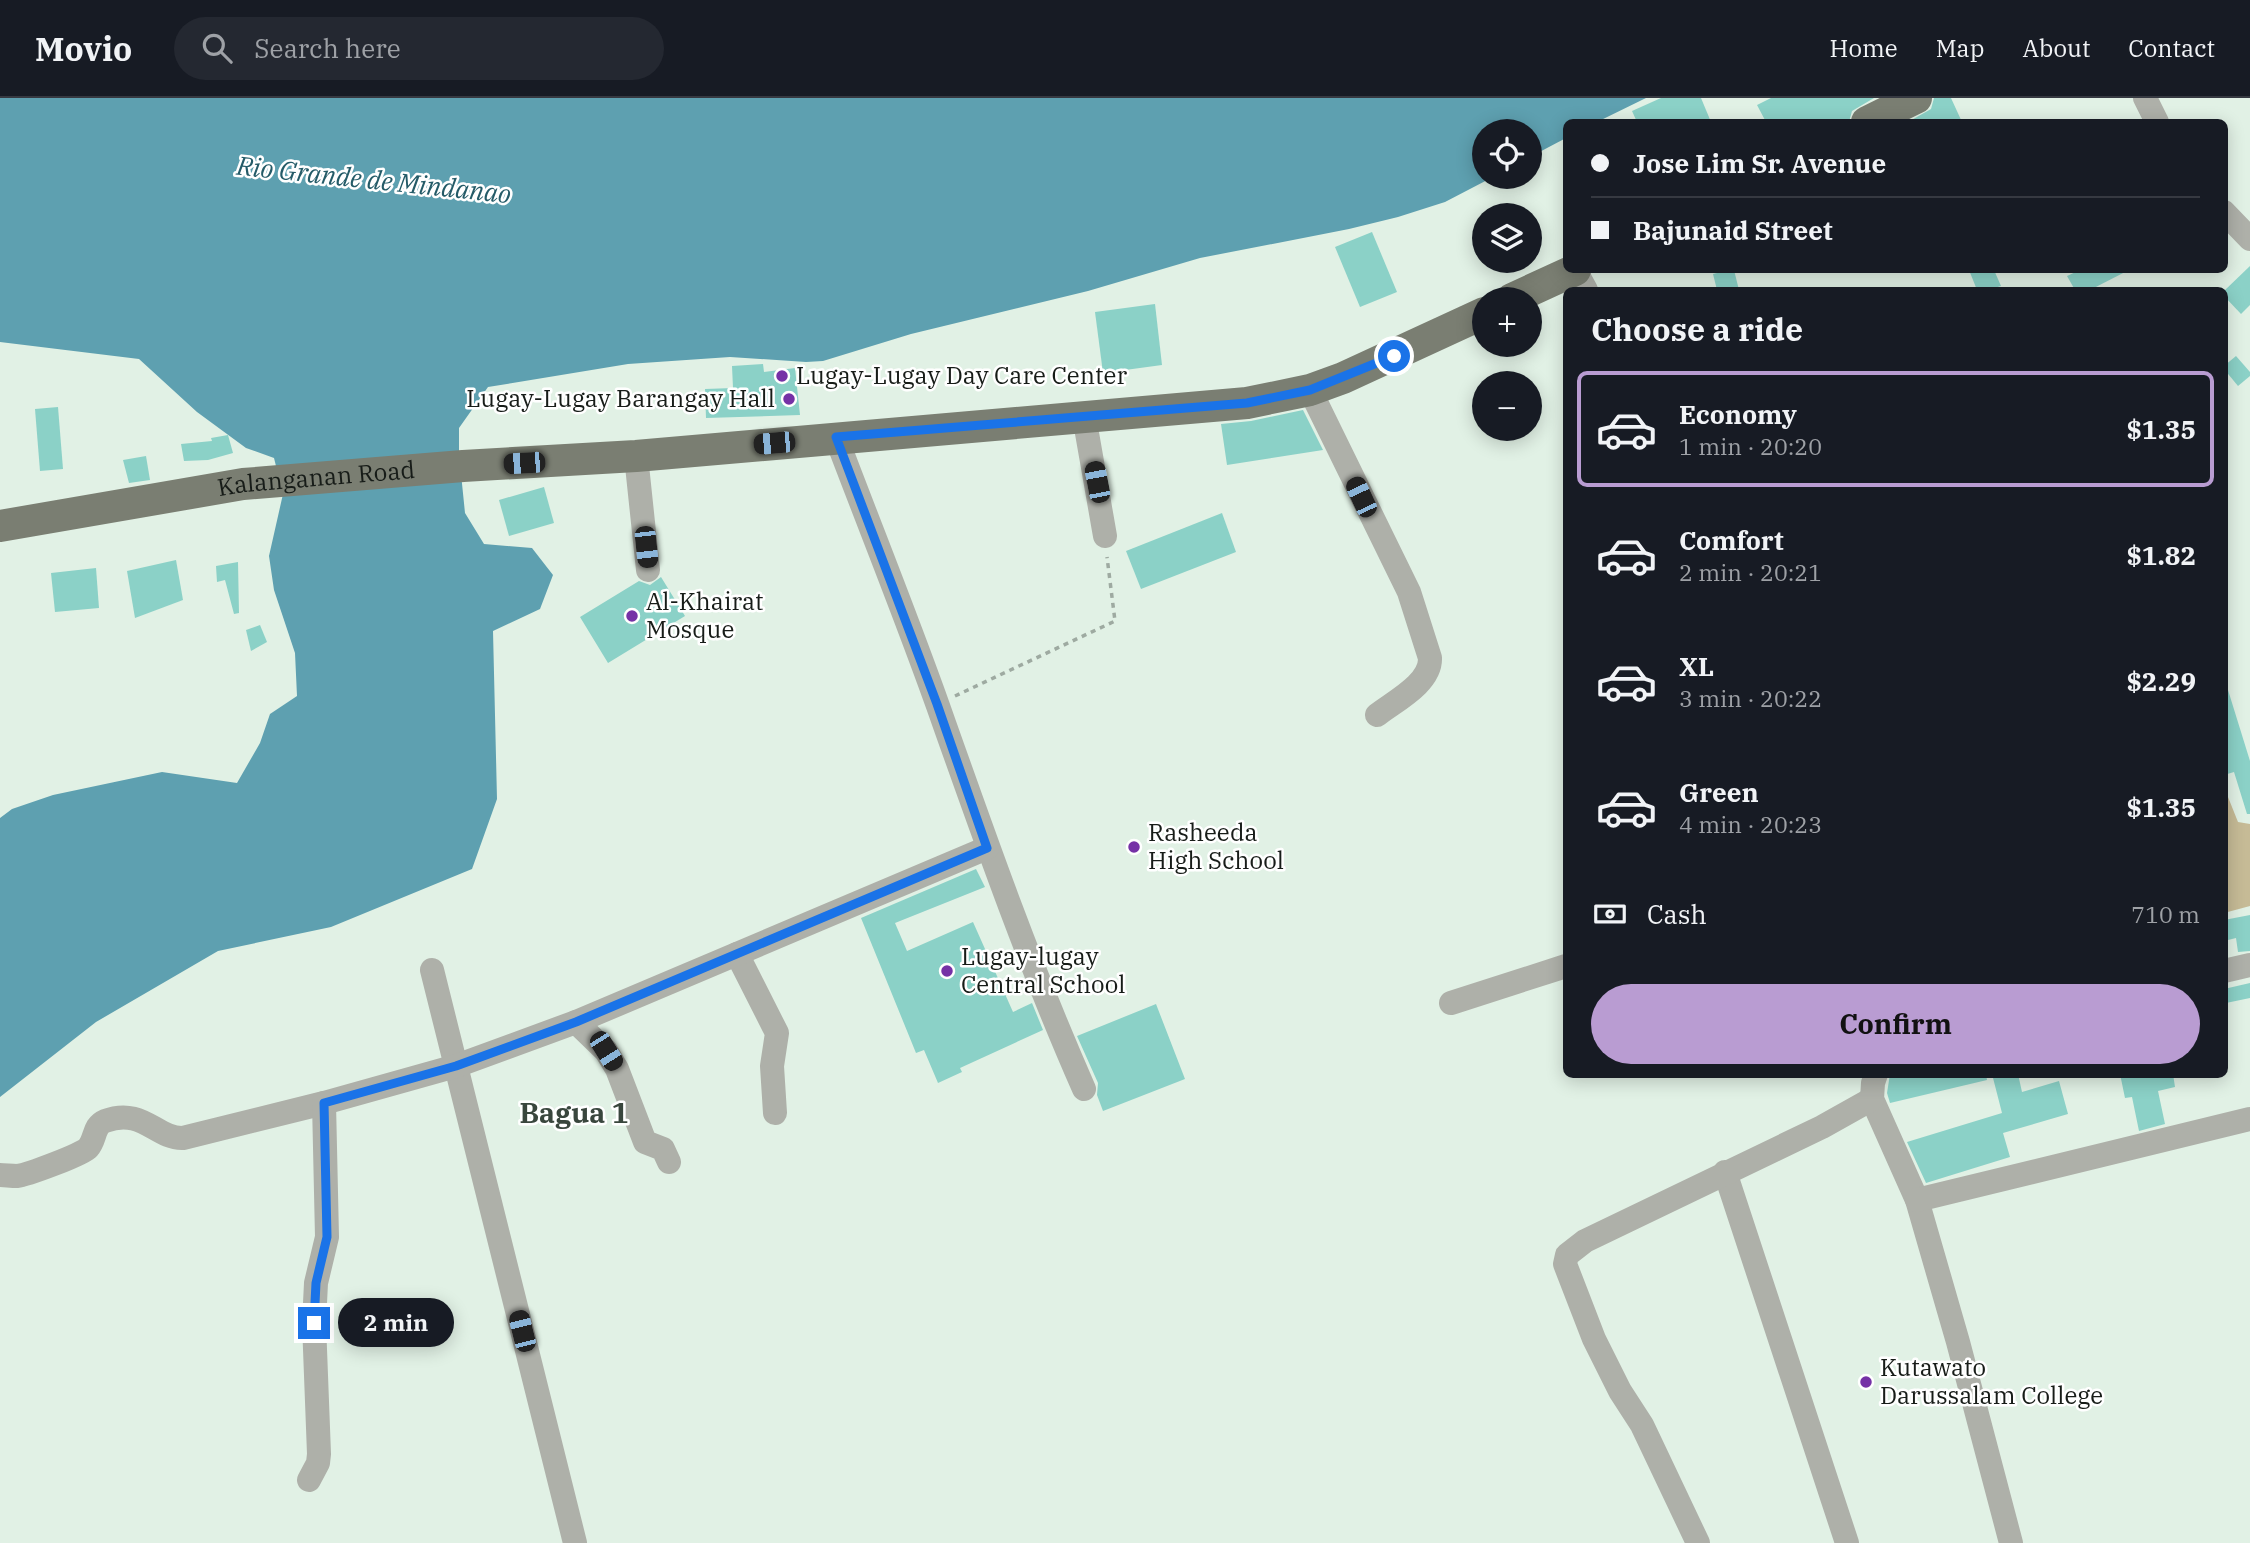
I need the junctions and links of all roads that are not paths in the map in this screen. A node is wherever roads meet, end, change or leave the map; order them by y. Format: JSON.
{"nodes":[{"id":1,"x":1916,"y":98,"type":"edge"},
{"id":2,"x":2145,"y":98,"type":"edge"},
{"id":3,"x":1873,"y":119,"type":"edge"},
{"id":4,"x":2156,"y":119,"type":"edge"},
{"id":5,"x":2228,"y":216,"type":"edge"},
{"id":6,"x":2250,"y":239,"type":"edge"},
{"id":7,"x":1568,"y":273,"type":"edge"},
{"id":8,"x":1538,"y":287,"type":"edge"},
{"id":9,"x":1472,"y":319,"type":"edge"},
{"id":10,"x":1310,"y":390,"type":"junction"},
{"id":11,"x":1084,"y":416,"type":"junction"},
{"id":12,"x":836,"y":437,"type":"junction"},
{"id":13,"x":636,"y":456,"type":"junction"},
{"id":14,"x":0,"y":526,"type":"edge"},
{"id":15,"x":1105,"y":536,"type":"road end"},
{"id":16,"x":648,"y":570,"type":"dead end"},
{"id":17,"x":1377,"y":715,"type":"dead end"},
{"id":18,"x":987,"y":848,"type":"junction"},
{"id":19,"x":737,"y":954,"type":"junction"},
{"id":20,"x":2250,"y":965,"type":"edge"},
{"id":21,"x":1563,"y":966,"type":"edge"},
{"id":22,"x":432,"y":970,"type":"dead end"},
{"id":23,"x":2228,"y":970,"type":"edge"},
{"id":24,"x":1451,"y":1003,"type":"dead end"},
{"id":25,"x":576,"y":1022,"type":"junction"},
{"id":26,"x":456,"y":1066,"type":"junction"},
{"id":27,"x":1875,"y":1078,"type":"edge"},
{"id":28,"x":1084,"y":1089,"type":"dead end"},
{"id":29,"x":1872,"y":1099,"type":"junction"},
{"id":30,"x":324,"y":1103,"type":"junction"},
{"id":31,"x":775,"y":1113,"type":"dead end"},
{"id":32,"x":2250,"y":1119,"type":"edge"},
{"id":33,"x":669,"y":1162,"type":"dead end"},
{"id":34,"x":1725,"y":1172,"type":"junction"},
{"id":35,"x":0,"y":1175,"type":"edge"},
{"id":36,"x":1917,"y":1200,"type":"junction"},
{"id":37,"x":309,"y":1480,"type":"dead end"},
{"id":38,"x":575,"y":1543,"type":"edge"},
{"id":39,"x":1698,"y":1543,"type":"edge"},
{"id":40,"x":1847,"y":1543,"type":"edge"},
{"id":41,"x":2011,"y":1543,"type":"edge"}],
"edges":[{"from":1,"to":3,"type":"main road"},
{"from":2,"to":4,"type":"street"},
{"from":5,"to":6,"type":"street"},
{"from":7,"to":8,"type":"main road"},
{"from":9,"to":10,"type":"main road","name":"Kalanganan Road"},
{"from":10,"to":11,"type":"main road","name":"Kalanganan Road"},
{"from":10,"to":17,"type":"street"},
{"from":11,"to":12,"type":"main road","name":"Kalanganan Road"},
{"from":11,"to":15,"type":"street"},
{"from":12,"to":13,"type":"main road","name":"Kalanganan Road"},
{"from":12,"to":18,"type":"street"},
{"from":13,"to":14,"type":"main road","name":"Kalanganan Road"},
{"from":13,"to":16,"type":"street"},
{"from":18,"to":19,"type":"street"},
{"from":18,"to":28,"type":"street"},
{"from":19,"to":25,"type":"street"},
{"from":19,"to":31,"type":"street"},
{"from":20,"to":23,"type":"street"},
{"from":21,"to":24,"type":"street"},
{"from":22,"to":26,"type":"street"},
{"from":25,"to":26,"type":"street"},
{"from":25,"to":33,"type":"street"},
{"from":26,"to":30,"type":"street"},
{"from":26,"to":38,"type":"street"},
{"from":27,"to":29,"type":"street"},
{"from":29,"to":34,"type":"street"},
{"from":29,"to":36,"type":"street"},
{"from":30,"to":35,"type":"street"},
{"from":30,"to":37,"type":"street"},
{"from":32,"to":36,"type":"street"},
{"from":34,"to":39,"type":"street"},
{"from":34,"to":40,"type":"street"},
{"from":36,"to":41,"type":"street"}]}
